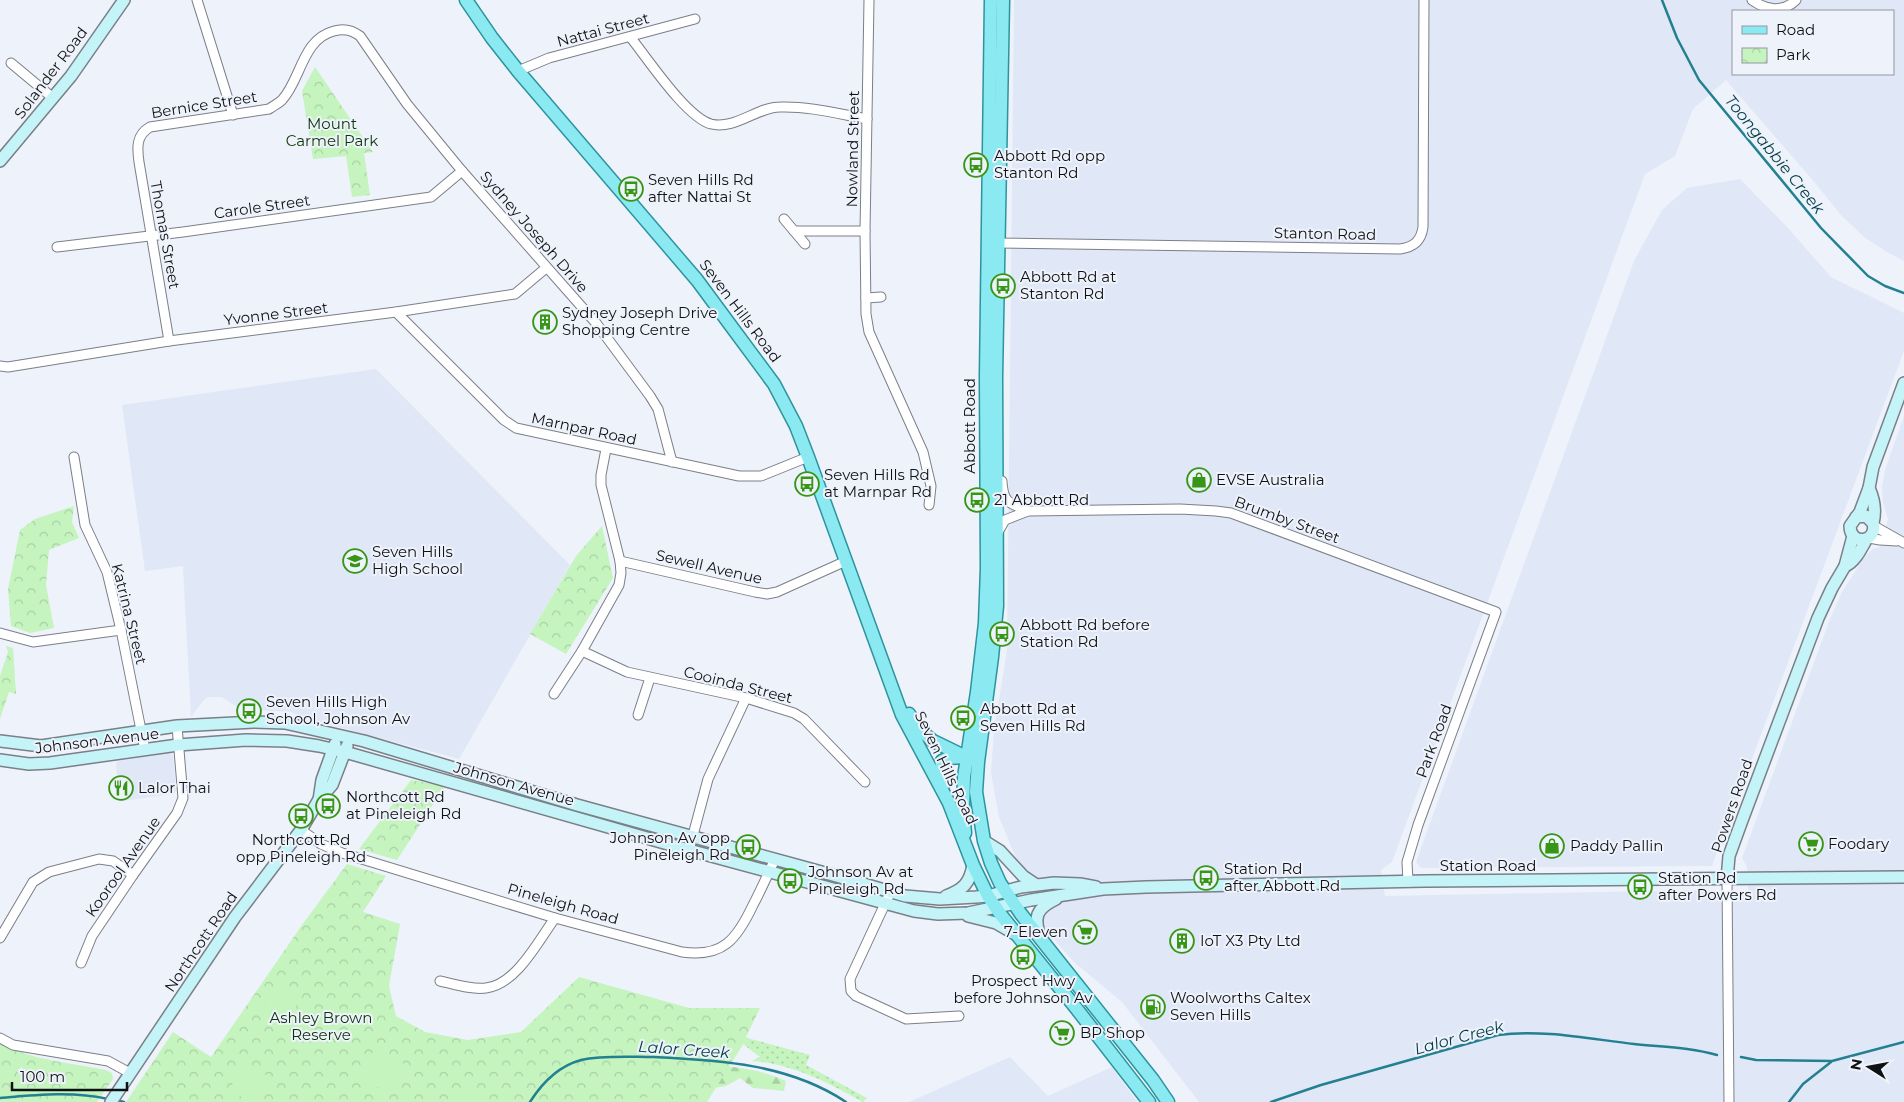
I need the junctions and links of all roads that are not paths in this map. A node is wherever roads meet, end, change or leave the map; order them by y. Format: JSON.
{"nodes":[{"id":1,"x":124,"y":0,"type":"edge"},
{"id":2,"x":197,"y":0,"type":"edge"},
{"id":3,"x":466,"y":0,"type":"edge"},
{"id":4,"x":869,"y":0,"type":"edge"},
{"id":5,"x":991,"y":0,"type":"edge"},
{"id":6,"x":1003,"y":0,"type":"edge"},
{"id":7,"x":1424,"y":0,"type":"edge"},
{"id":8,"x":1752,"y":0,"type":"edge"},
{"id":9,"x":1796,"y":0,"type":"edge"},
{"id":10,"x":695,"y":19,"type":"dead end"},
{"id":11,"x":355,"y":32,"type":"joint"},
{"id":12,"x":631,"y":38,"type":"junction"},
{"id":13,"x":11,"y":63,"type":"dead end"},
{"id":14,"x":518,"y":71,"type":"junction"},
{"id":15,"x":53,"y":98,"type":"junction"},
{"id":16,"x":234,"y":115,"type":"junction"},
{"id":17,"x":867,"y":119,"type":"junction"},
{"id":18,"x":141,"y":134,"type":"joint"},
{"id":19,"x":0,"y":161,"type":"edge"},
{"id":20,"x":462,"y":171,"type":"junction"},
{"id":21,"x":784,"y":219,"type":"dead end"},
{"id":22,"x":794,"y":231,"type":"junction"},
{"id":23,"x":865,"y":231,"type":"junction"},
{"id":24,"x":151,"y":235,"type":"junction"},
{"id":25,"x":993,"y":243,"type":"junction"},
{"id":26,"x":805,"y":244,"type":"dead end"},
{"id":27,"x":57,"y":247,"type":"dead end"},
{"id":28,"x":546,"y":268,"type":"junction"},
{"id":29,"x":881,"y":297,"type":"dead end"},
{"id":30,"x":866,"y":298,"type":"junction"},
{"id":31,"x":396,"y":312,"type":"junction"},
{"id":32,"x":170,"y":341,"type":"junction"},
{"id":33,"x":0,"y":366,"type":"edge"},
{"id":34,"x":1904,"y":383,"type":"edge"},
{"id":35,"x":996,"y":446,"type":"junction"},
{"id":36,"x":606,"y":449,"type":"junction"},
{"id":37,"x":74,"y":457,"type":"dead end"},
{"id":38,"x":808,"y":457,"type":"junction"},
{"id":39,"x":672,"y":462,"type":"junction"},
{"id":40,"x":1869,"y":488,"type":"junction"},
{"id":41,"x":928,"y":505,"type":"dead end"},
{"id":42,"x":1028,"y":511,"type":"junction"},
{"id":43,"x":1856,"y":517,"type":"junction"},
{"id":44,"x":1874,"y":525,"type":"junction"},
{"id":45,"x":1853,"y":536,"type":"junction"},
{"id":46,"x":997,"y":538,"type":"junction"},
{"id":47,"x":1868,"y":539,"type":"junction"},
{"id":48,"x":1900,"y":542,"type":"edge"},
{"id":49,"x":620,"y":561,"type":"junction"},
{"id":50,"x":846,"y":561,"type":"junction"},
{"id":51,"x":1845,"y":566,"type":"junction"},
{"id":52,"x":1496,"y":612,"type":"joint"},
{"id":53,"x":122,"y":630,"type":"junction"},
{"id":54,"x":0,"y":633,"type":"edge"},
{"id":55,"x":582,"y":651,"type":"junction"},
{"id":56,"x":650,"y":678,"type":"junction"},
{"id":57,"x":554,"y":694,"type":"dead end"},
{"id":58,"x":896,"y":696,"type":"junction"},
{"id":59,"x":746,"y":698,"type":"junction"},
{"id":60,"x":638,"y":715,"type":"dead end"},
{"id":61,"x":177,"y":726,"type":"junction"},
{"id":62,"x":142,"y":731,"type":"junction"},
{"id":63,"x":344,"y":736,"type":"junction"},
{"id":64,"x":0,"y":741,"type":"edge"},
{"id":65,"x":178,"y":745,"type":"junction"},
{"id":66,"x":145,"y":750,"type":"junction"},
{"id":67,"x":339,"y":750,"type":"junction"},
{"id":68,"x":0,"y":760,"type":"edge"},
{"id":69,"x":972,"y":760,"type":"junction"},
{"id":70,"x":865,"y":782,"type":"dead end"},
{"id":71,"x":949,"y":804,"type":"junction"},
{"id":72,"x":301,"y":830,"type":"junction"},
{"id":73,"x":692,"y":836,"type":"junction"},
{"id":74,"x":984,"y":841,"type":"junction"},
{"id":75,"x":689,"y":850,"type":"junction"},
{"id":76,"x":967,"y":850,"type":"junction"},
{"id":77,"x":775,"y":859,"type":"junction"},
{"id":78,"x":972,"y":865,"type":"junction"},
{"id":79,"x":770,"y":871,"type":"junction"},
{"id":80,"x":133,"y":875,"type":"junction"},
{"id":81,"x":1904,"y":877,"type":"edge"},
{"id":82,"x":1727,"y":879,"type":"junction"},
{"id":83,"x":1408,"y":882,"type":"junction"},
{"id":84,"x":1035,"y":884,"type":"junction"},
{"id":85,"x":1102,"y":889,"type":"junction"},
{"id":86,"x":1005,"y":891,"type":"junction"},
{"id":87,"x":1064,"y":895,"type":"junction"},
{"id":88,"x":988,"y":896,"type":"junction"},
{"id":89,"x":888,"y":899,"type":"junction"},
{"id":90,"x":940,"y":899,"type":"junction"},
{"id":91,"x":1014,"y":904,"type":"junction"},
{"id":92,"x":995,"y":907,"type":"junction"},
{"id":93,"x":951,"y":914,"type":"junction"},
{"id":94,"x":555,"y":918,"type":"junction"},
{"id":95,"x":1019,"y":937,"type":"junction"},
{"id":96,"x":0,"y":938,"type":"edge"},
{"id":97,"x":1040,"y":938,"type":"junction"},
{"id":98,"x":81,"y":963,"type":"dead end"},
{"id":99,"x":440,"y":980,"type":"dead end"},
{"id":100,"x":959,"y":1016,"type":"dead end"},
{"id":101,"x":0,"y":1038,"type":"edge"},
{"id":102,"x":130,"y":1073,"type":"junction"},
{"id":103,"x":114,"y":1098,"type":"edge"},
{"id":104,"x":1148,"y":1102,"type":"edge"},
{"id":105,"x":1168,"y":1102,"type":"edge"},
{"id":106,"x":1729,"y":1102,"type":"edge"}],
"edges":[{"from":1,"to":15,"type":"main road","name":"Solander Road"},
{"from":2,"to":16,"type":"street"},
{"from":3,"to":14,"type":"main road","name":"Seven Hills Road"},
{"from":4,"to":17,"type":"street","name":"Nowland Street"},
{"from":5,"to":25,"type":"main road","name":"Abbott Road"},
{"from":6,"to":25,"type":"main road","name":"Abbott Road"},
{"from":7,"to":25,"type":"street","name":"Stanton Road"},
{"from":8,"to":9,"type":"street"},
{"from":10,"to":12,"type":"street","name":"Nattai Street"},
{"from":11,"to":16,"type":"street","name":"Bernice Street"},
{"from":11,"to":20,"type":"street","name":"Sydney Joseph Drive"},
{"from":12,"to":14,"type":"street","name":"Nattai Street"},
{"from":12,"to":17,"type":"street"},
{"from":13,"to":15,"type":"street"},
{"from":14,"to":38,"type":"main road","name":"Seven Hills Road"},
{"from":15,"to":19,"type":"main road","name":"Solander Road"},
{"from":16,"to":18,"type":"street","name":"Bernice Street"},
{"from":17,"to":23,"type":"street","name":"Nowland Street"},
{"from":18,"to":24,"type":"street","name":"Thomas Street"},
{"from":20,"to":24,"type":"street","name":"Carole Street"},
{"from":20,"to":28,"type":"street","name":"Sydney Joseph Drive"},
{"from":21,"to":22,"type":"street"},
{"from":22,"to":23,"type":"street"},
{"from":22,"to":26,"type":"street"},
{"from":23,"to":30,"type":"street","name":"Nowland Street"},
{"from":24,"to":27,"type":"street","name":"Carole Street"},
{"from":24,"to":32,"type":"street","name":"Thomas Street"},
{"from":25,"to":35,"type":"main road","name":"Abbott Road"},
{"from":25,"to":69,"type":"main road","name":"Abbott Road"},
{"from":28,"to":31,"type":"street","name":"Yvonne Street"},
{"from":28,"to":39,"type":"street","name":"Sydney Joseph Drive"},
{"from":29,"to":30,"type":"street"},
{"from":30,"to":41,"type":"street","name":"Nowland Street"},
{"from":31,"to":32,"type":"street","name":"Yvonne Street"},
{"from":31,"to":36,"type":"street","name":"Marnpar Road"},
{"from":32,"to":33,"type":"street","name":"Yvonne Street"},
{"from":34,"to":40,"type":"main road"},
{"from":35,"to":42,"type":"street","name":"Brumby Street"},
{"from":35,"to":46,"type":"main road","name":"Abbott Road"},
{"from":36,"to":39,"type":"street","name":"Marnpar Road"},
{"from":36,"to":49,"type":"street"},
{"from":37,"to":53,"type":"street","name":"Katrina Street"},
{"from":38,"to":39,"type":"street","name":"Marnpar Road"},
{"from":38,"to":50,"type":"main road","name":"Seven Hills Road"},
{"from":40,"to":43,"type":"main road"},
{"from":40,"to":44,"type":"main road"},
{"from":42,"to":46,"type":"street","name":"Brumby Street"},
{"from":42,"to":52,"type":"street","name":"Brumby Street"},
{"from":43,"to":44,"type":"main road"},
{"from":43,"to":45,"type":"main road"},
{"from":44,"to":47,"type":"main road"},
{"from":44,"to":48,"type":"street"},
{"from":45,"to":47,"type":"main road"},
{"from":45,"to":51,"type":"main road","name":"Powers Road"},
{"from":46,"to":69,"type":"main road","name":"Abbott Road"},
{"from":47,"to":48,"type":"street"},
{"from":47,"to":51,"type":"main road","name":"Powers Road"},
{"from":49,"to":50,"type":"street","name":"Sewell Avenue"},
{"from":49,"to":55,"type":"street"},
{"from":50,"to":58,"type":"main road","name":"Seven Hills Road"},
{"from":51,"to":82,"type":"main road","name":"Powers Road"},
{"from":52,"to":83,"type":"street","name":"Park Road"},
{"from":53,"to":54,"type":"street"},
{"from":53,"to":62,"type":"street","name":"Katrina Street"},
{"from":55,"to":56,"type":"street","name":"Cooinda Street"},
{"from":55,"to":57,"type":"street"},
{"from":56,"to":59,"type":"street","name":"Cooinda Street"},
{"from":56,"to":60,"type":"street"},
{"from":58,"to":69,"type":"main road","name":"Seven Hills Road"},
{"from":58,"to":71,"type":"main road","name":"Seven Hills Road"},
{"from":59,"to":70,"type":"street","name":"Cooinda Street"},
{"from":59,"to":73,"type":"street"},
{"from":61,"to":62,"type":"main road","name":"Johnson Avenue"},
{"from":61,"to":63,"type":"main road","name":"Johnson Avenue"},
{"from":61,"to":65,"type":"street","name":"Koorool Avenue"},
{"from":62,"to":64,"type":"main road","name":"Johnson Avenue"},
{"from":62,"to":66,"type":"street","name":"Katrina Street"},
{"from":63,"to":67,"type":"main road","name":"Northcott Road"},
{"from":63,"to":73,"type":"main road","name":"Johnson Avenue"},
{"from":65,"to":66,"type":"main road","name":"Johnson Avenue"},
{"from":65,"to":67,"type":"main road","name":"Johnson Avenue"},
{"from":65,"to":80,"type":"street","name":"Koorool Avenue"},
{"from":66,"to":68,"type":"main road","name":"Johnson Avenue"},
{"from":67,"to":72,"type":"main road","name":"Northcott Road"},
{"from":67,"to":75,"type":"main road","name":"Johnson Avenue"},
{"from":69,"to":71,"type":"main road"},
{"from":69,"to":74,"type":"main road","name":"Abbott Road"},
{"from":69,"to":76,"type":"main road","name":"Abbott Road"},
{"from":71,"to":76,"type":"main road","name":"Seven Hills Road"},
{"from":72,"to":94,"type":"street","name":"Pineleigh Road"},
{"from":72,"to":102,"type":"main road","name":"Northcott Road"},
{"from":73,"to":75,"type":"street"},
{"from":73,"to":77,"type":"main road","name":"Johnson Avenue"},
{"from":74,"to":84,"type":"main road"},
{"from":74,"to":86,"type":"main road","name":"Seven Hills Road"},
{"from":75,"to":79,"type":"main road","name":"Johnson Avenue"},
{"from":76,"to":78,"type":"main road","name":"Seven Hills Road"},
{"from":77,"to":79,"type":"street","name":"Pineleigh Road"},
{"from":77,"to":89,"type":"main road","name":"Johnson Avenue"},
{"from":78,"to":88,"type":"main road","name":"Seven Hills Road"},
{"from":78,"to":90,"type":"main road"},
{"from":79,"to":89,"type":"main road","name":"Johnson Avenue"},
{"from":79,"to":94,"type":"street","name":"Pineleigh Road"},
{"from":80,"to":96,"type":"street"},
{"from":80,"to":98,"type":"street","name":"Koorool Avenue"},
{"from":81,"to":82,"type":"main road","name":"Station Road"},
{"from":82,"to":83,"type":"main road","name":"Station Road"},
{"from":82,"to":106,"type":"street","name":"Powers Road"},
{"from":83,"to":85,"type":"main road","name":"Station Road"},
{"from":84,"to":85,"type":"main road","name":"Station Road"},
{"from":84,"to":86,"type":"main road","name":"Station Road"},
{"from":85,"to":87,"type":"main road","name":"Station Road"},
{"from":86,"to":88,"type":"main road","name":"Johnson Avenue"},
{"from":86,"to":91,"type":"main road","name":"Seven Hills Road"},
{"from":87,"to":91,"type":"main road","name":"Station Road"},
{"from":87,"to":97,"type":"main road"},
{"from":88,"to":90,"type":"main road","name":"Johnson Avenue"},
{"from":88,"to":92,"type":"main road","name":"Seven Hills Road"},
{"from":89,"to":90,"type":"main road","name":"Johnson Avenue"},
{"from":89,"to":93,"type":"main road","name":"Johnson Avenue"},
{"from":89,"to":100,"type":"street"},
{"from":91,"to":92,"type":"main road","name":"Johnson Avenue"},
{"from":91,"to":97,"type":"main road","name":"Seven Hills Road"},
{"from":92,"to":93,"type":"main road","name":"Johnson Avenue"},
{"from":92,"to":95,"type":"main road","name":"Seven Hills Road"},
{"from":93,"to":95,"type":"main road"},
{"from":94,"to":99,"type":"street"},
{"from":95,"to":104,"type":"main road","name":"Seven Hills Road"},
{"from":97,"to":105,"type":"main road","name":"Seven Hills Road"},
{"from":101,"to":102,"type":"street"},
{"from":102,"to":103,"type":"main road","name":"Northcott Road"}]}
